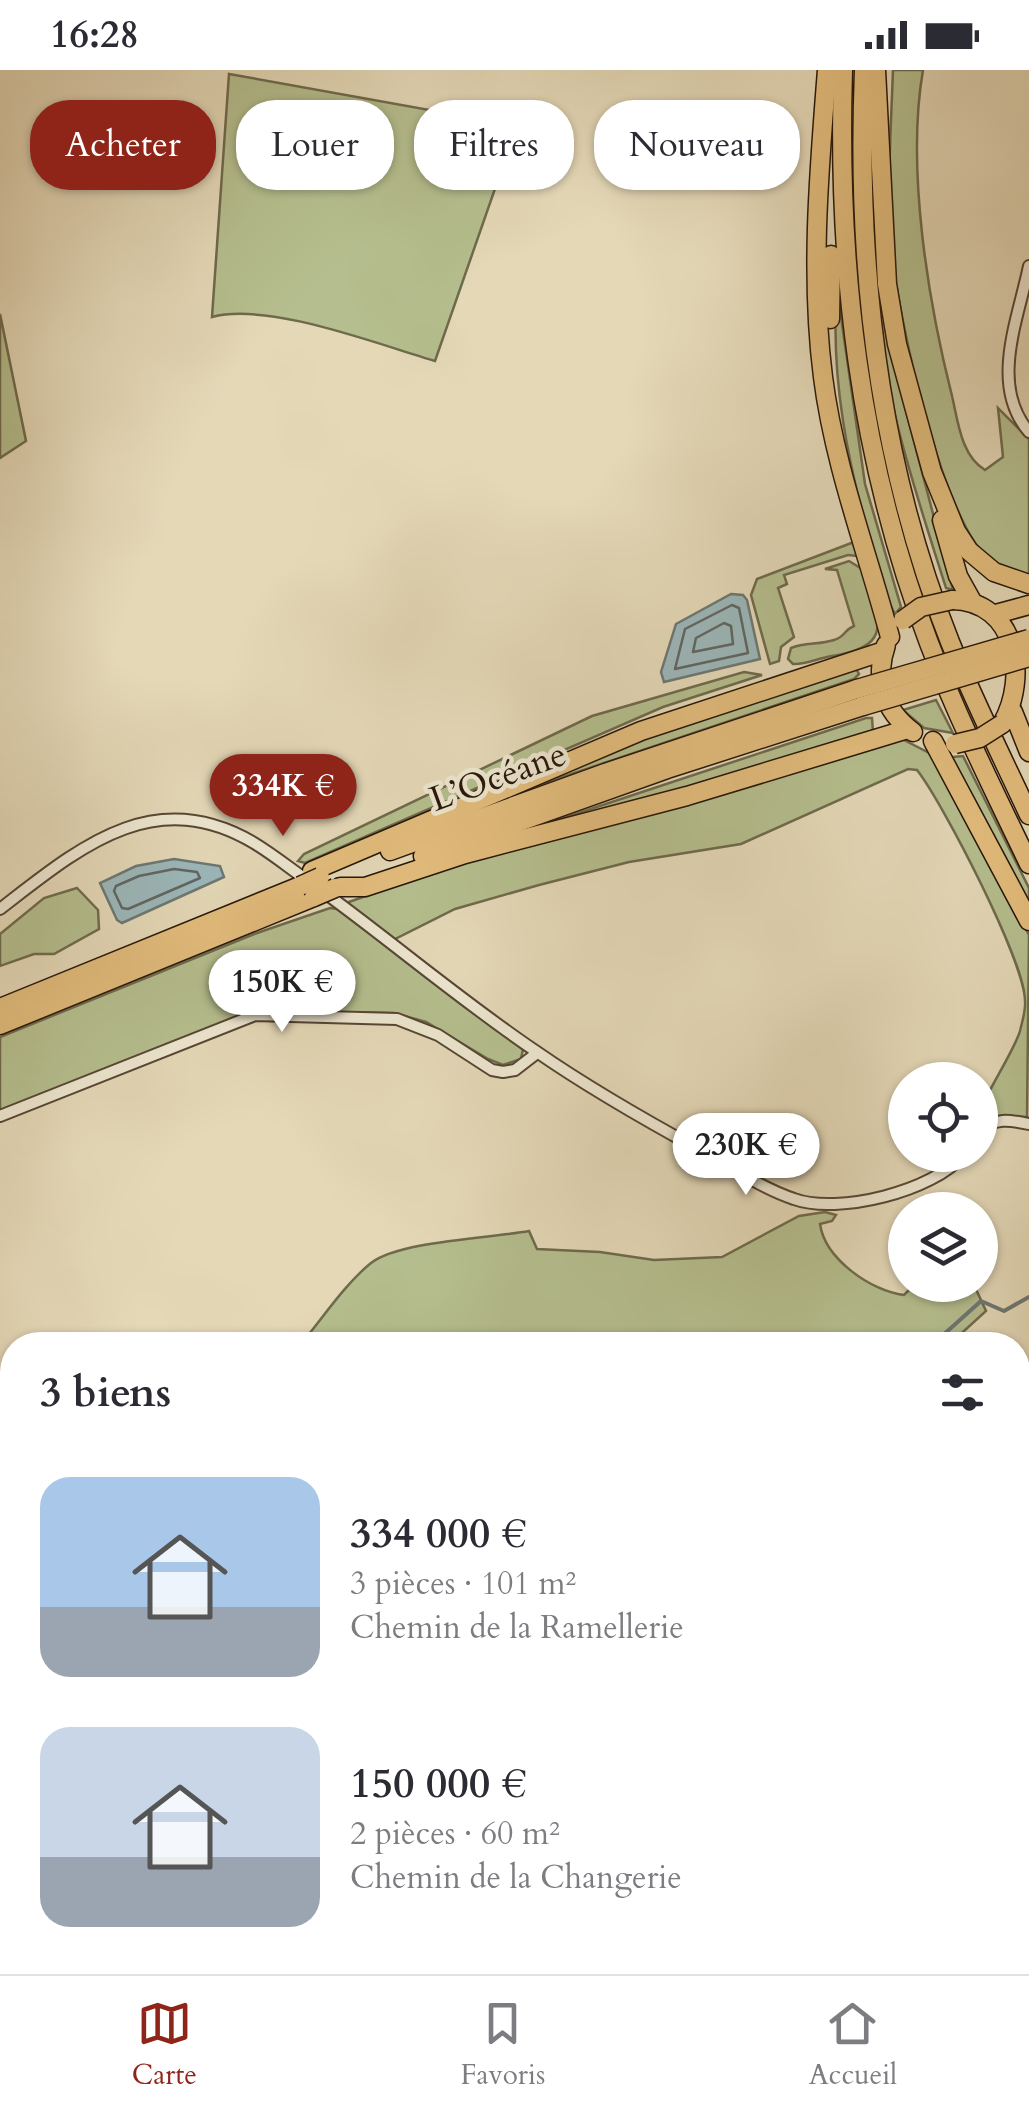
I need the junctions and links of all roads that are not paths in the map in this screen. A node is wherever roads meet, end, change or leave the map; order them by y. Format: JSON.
{"nodes":[{"id":1,"x":827,"y":70,"type":"edge"},
{"id":2,"x":843,"y":70,"type":"edge"},
{"id":3,"x":864,"y":70,"type":"edge"},
{"id":4,"x":876,"y":70,"type":"edge"},
{"id":5,"x":886,"y":70,"type":"edge"},
{"id":6,"x":880,"y":151,"type":"junction"},
{"id":7,"x":841,"y":160,"type":"junction"},
{"id":8,"x":1029,"y":266,"type":"edge"},
{"id":9,"x":1029,"y":432,"type":"edge"},
{"id":10,"x":932,"y":472,"type":"junction"},
{"id":11,"x":844,"y":473,"type":"junction"},
{"id":12,"x":1029,"y":584,"type":"edge"},
{"id":13,"x":973,"y":603,"type":"junction"},
{"id":14,"x":1029,"y":605,"type":"edge"},
{"id":15,"x":996,"y":614,"type":"junction"},
{"id":16,"x":1029,"y":639,"type":"edge"},
{"id":17,"x":887,"y":644,"type":"junction"},
{"id":18,"x":1029,"y":657,"type":"edge"},
{"id":19,"x":860,"y":698,"type":"junction"},
{"id":20,"x":1016,"y":707,"type":"edge"},
{"id":21,"x":908,"y":729,"type":"junction"},
{"id":22,"x":933,"y":741,"type":"junction"},
{"id":23,"x":1029,"y":752,"type":"edge"},
{"id":24,"x":1029,"y":814,"type":"edge"},
{"id":25,"x":1029,"y":864,"type":"edge"},
{"id":26,"x":320,"y":884,"type":"junction"},
{"id":27,"x":0,"y":909,"type":"edge"},
{"id":28,"x":1029,"y":921,"type":"edge"},
{"id":29,"x":0,"y":1008,"type":"edge"},
{"id":30,"x":0,"y":1025,"type":"edge"},
{"id":31,"x":538,"y":1052,"type":"junction"},
{"id":32,"x":0,"y":1116,"type":"edge"},
{"id":33,"x":998,"y":1121,"type":"edge"},
{"id":34,"x":1029,"y":1124,"type":"edge"},
{"id":35,"x":945,"y":1172,"type":"edge"}],
"edges":[{"from":1,"to":11,"type":"highway"},
{"from":2,"to":7,"type":"highway"},
{"from":3,"to":24,"type":"highway"},
{"from":4,"to":6,"type":"highway"},
{"from":5,"to":6,"type":"highway"},
{"from":6,"to":10,"type":"highway"},
{"from":7,"to":11,"type":"highway"},
{"from":7,"to":25,"type":"highway"},
{"from":8,"to":9,"type":"street"},
{"from":10,"to":12,"type":"highway"},
{"from":10,"to":13,"type":"highway"},
{"from":11,"to":17,"type":"highway"},
{"from":13,"to":15,"type":"highway"},
{"from":13,"to":17,"type":"highway","bridge":true},
{"from":14,"to":15,"type":"highway"},
{"from":15,"to":20,"type":"highway"},
{"from":16,"to":19,"type":"highway","name":"L’Océane","bridge":true},
{"from":17,"to":21,"type":"highway"},
{"from":17,"to":26,"type":"highway"},
{"from":18,"to":19,"type":"highway","name":"L’Océane","bridge":true},
{"from":19,"to":26,"type":"highway","name":"L’Océane"},
{"from":20,"to":22,"type":"highway","bridge":true},
{"from":20,"to":23,"type":"highway"},
{"from":21,"to":22,"type":"highway"},
{"from":21,"to":26,"type":"highway"},
{"from":22,"to":28,"type":"highway"},
{"from":26,"to":29,"type":"highway","name":"L’Océane"},
{"from":26,"to":30,"type":"highway","name":"L’Océane"},
{"from":27,"to":31,"type":"street"},
{"from":31,"to":32,"type":"street"},
{"from":31,"to":35,"type":"street"},
{"from":33,"to":34,"type":"street"}]}
